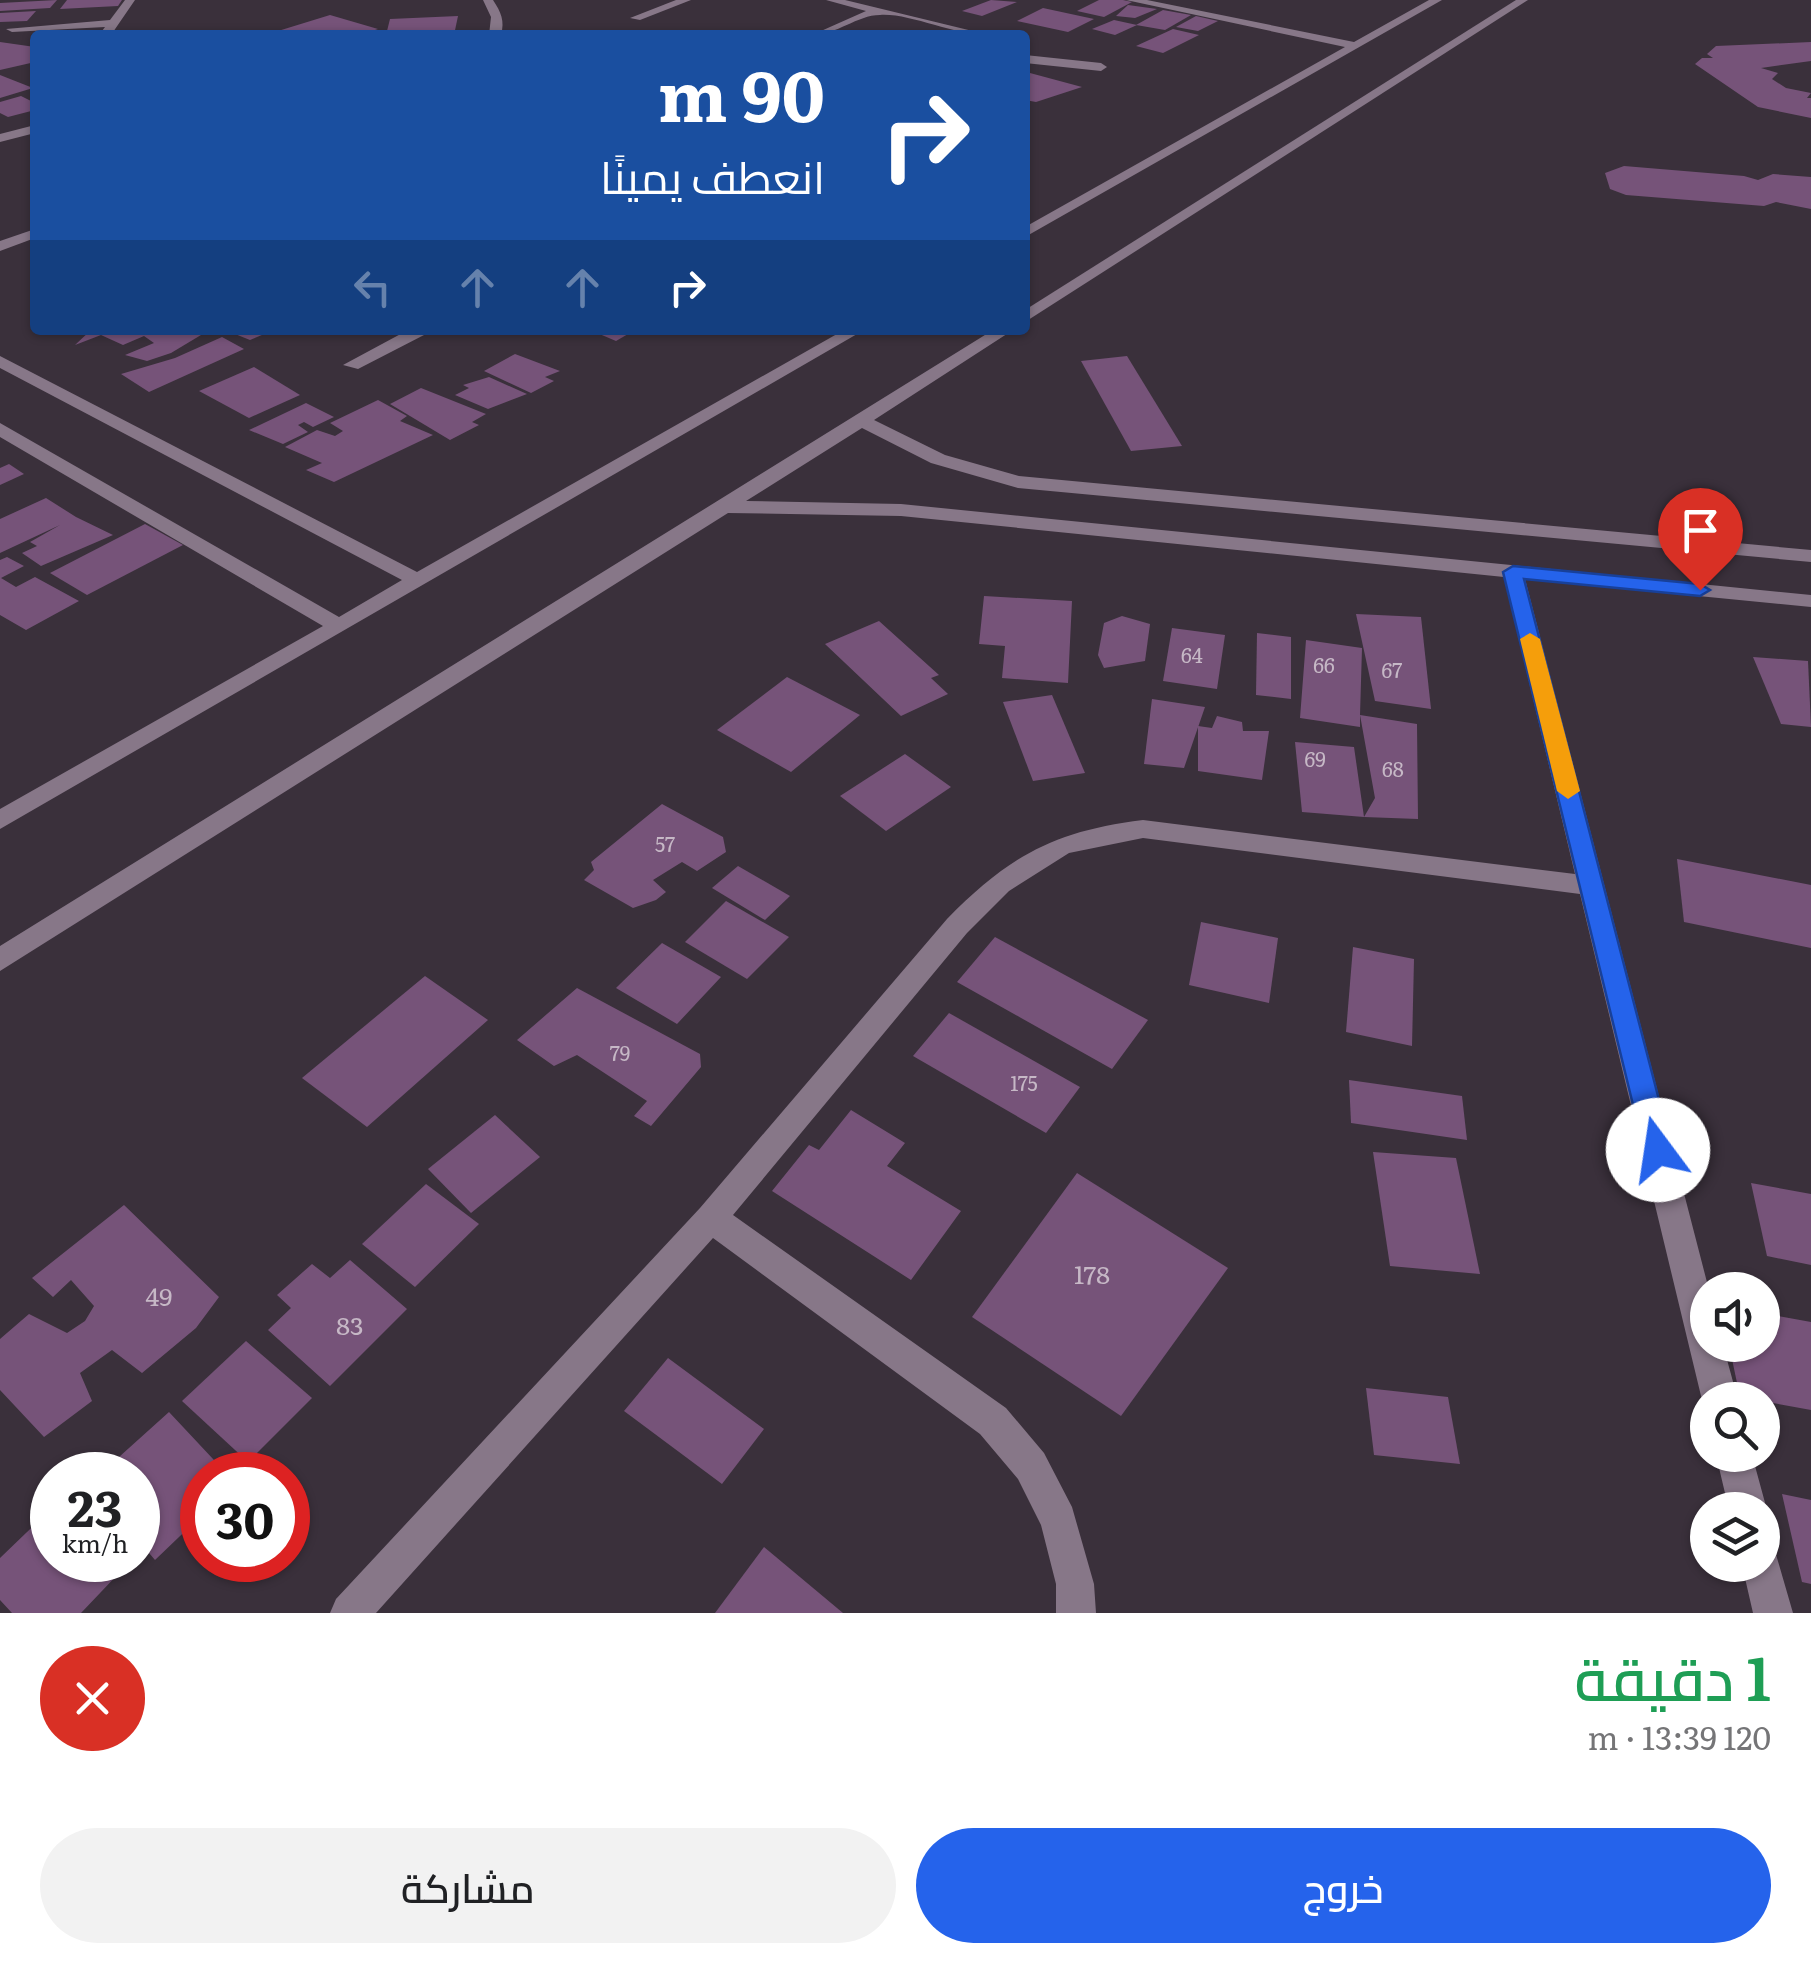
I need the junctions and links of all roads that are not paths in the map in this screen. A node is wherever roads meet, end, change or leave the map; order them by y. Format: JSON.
{"nodes":[{"id":1,"x":130,"y":0,"type":"edge"},
{"id":2,"x":488,"y":0,"type":"edge"},
{"id":3,"x":686,"y":0,"type":"edge"},
{"id":4,"x":831,"y":0,"type":"edge"},
{"id":5,"x":1130,"y":0,"type":"edge"},
{"id":6,"x":1195,"y":0,"type":"edge"},
{"id":7,"x":1437,"y":0,"type":"edge"},
{"id":8,"x":1523,"y":0,"type":"edge"},
{"id":9,"x":877,"y":10,"type":"junction"},
{"id":10,"x":636,"y":18,"type":"dead end"},
{"id":11,"x":12,"y":29,"type":"dead end"},
{"id":12,"x":107,"y":29,"type":"edge"},
{"id":13,"x":498,"y":30,"type":"edge"},
{"id":14,"x":830,"y":30,"type":"edge"},
{"id":15,"x":962,"y":30,"type":"edge"},
{"id":16,"x":1373,"y":36,"type":"junction"},
{"id":17,"x":1355,"y":46,"type":"junction"},
{"id":18,"x":1030,"y":60,"type":"edge"},
{"id":19,"x":1101,"y":67,"type":"dead end"},
{"id":20,"x":30,"y":130,"type":"edge"},
{"id":21,"x":0,"y":138,"type":"edge"},
{"id":22,"x":1030,"y":230,"type":"edge"},
{"id":23,"x":30,"y":235,"type":"edge"},
{"id":24,"x":0,"y":246,"type":"edge"},
{"id":25,"x":1030,"y":314,"type":"edge"},
{"id":26,"x":408,"y":335,"type":"edge"},
{"id":27,"x":847,"y":335,"type":"edge"},
{"id":28,"x":997,"y":335,"type":"edge"},
{"id":29,"x":0,"y":361,"type":"edge"},
{"id":30,"x":352,"y":364,"type":"dead end"},
{"id":31,"x":862,"y":421,"type":"junction"},
{"id":32,"x":0,"y":429,"type":"edge"},
{"id":33,"x":718,"y":507,"type":"junction"},
{"id":34,"x":1335,"y":512,"type":"junction"},
{"id":35,"x":1340,"y":555,"type":"junction"},
{"id":36,"x":1811,"y":556,"type":"edge"},
{"id":37,"x":1513,"y":572,"type":"junction"},
{"id":38,"x":419,"y":581,"type":"junction"},
{"id":39,"x":1811,"y":601,"type":"edge"},
{"id":40,"x":340,"y":626,"type":"junction"},
{"id":41,"x":0,"y":820,"type":"edge"},
{"id":42,"x":1592,"y":886,"type":"junction"},
{"id":43,"x":0,"y":960,"type":"edge"},
{"id":44,"x":711,"y":1218,"type":"junction"},
{"id":45,"x":1716,"y":1382,"type":"edge"},
{"id":46,"x":1766,"y":1582,"type":"edge"},
{"id":47,"x":350,"y":1613,"type":"edge"},
{"id":48,"x":1076,"y":1613,"type":"edge"},
{"id":49,"x":1774,"y":1613,"type":"edge"}],
"edges":[{"from":1,"to":12,"type":"street"},
{"from":2,"to":13,"type":"street"},
{"from":3,"to":10,"type":"street"},
{"from":4,"to":9,"type":"street"},
{"from":5,"to":17,"type":"street"},
{"from":6,"to":16,"type":"street"},
{"from":7,"to":16,"type":"street"},
{"from":8,"to":25,"type":"street"},
{"from":9,"to":14,"type":"street"},
{"from":9,"to":15,"type":"street"},
{"from":11,"to":12,"type":"street"},
{"from":16,"to":17,"type":"street"},
{"from":17,"to":22,"type":"street"},
{"from":18,"to":19,"type":"street"},
{"from":20,"to":21,"type":"street"},
{"from":23,"to":24,"type":"street"},
{"from":26,"to":30,"type":"street"},
{"from":27,"to":38,"type":"street"},
{"from":28,"to":31,"type":"street"},
{"from":29,"to":38,"type":"street"},
{"from":31,"to":33,"type":"street"},
{"from":31,"to":34,"type":"street"},
{"from":32,"to":40,"type":"street"},
{"from":33,"to":35,"type":"street"},
{"from":33,"to":43,"type":"street"},
{"from":34,"to":35,"type":"street"},
{"from":34,"to":36,"type":"street"},
{"from":35,"to":37,"type":"street"},
{"from":37,"to":39,"type":"street"},
{"from":37,"to":42,"type":"street"},
{"from":38,"to":40,"type":"street"},
{"from":40,"to":41,"type":"street"},
{"from":42,"to":44,"type":"street"},
{"from":42,"to":45,"type":"street"},
{"from":44,"to":47,"type":"street"},
{"from":44,"to":48,"type":"street"},
{"from":46,"to":49,"type":"street"}]}
